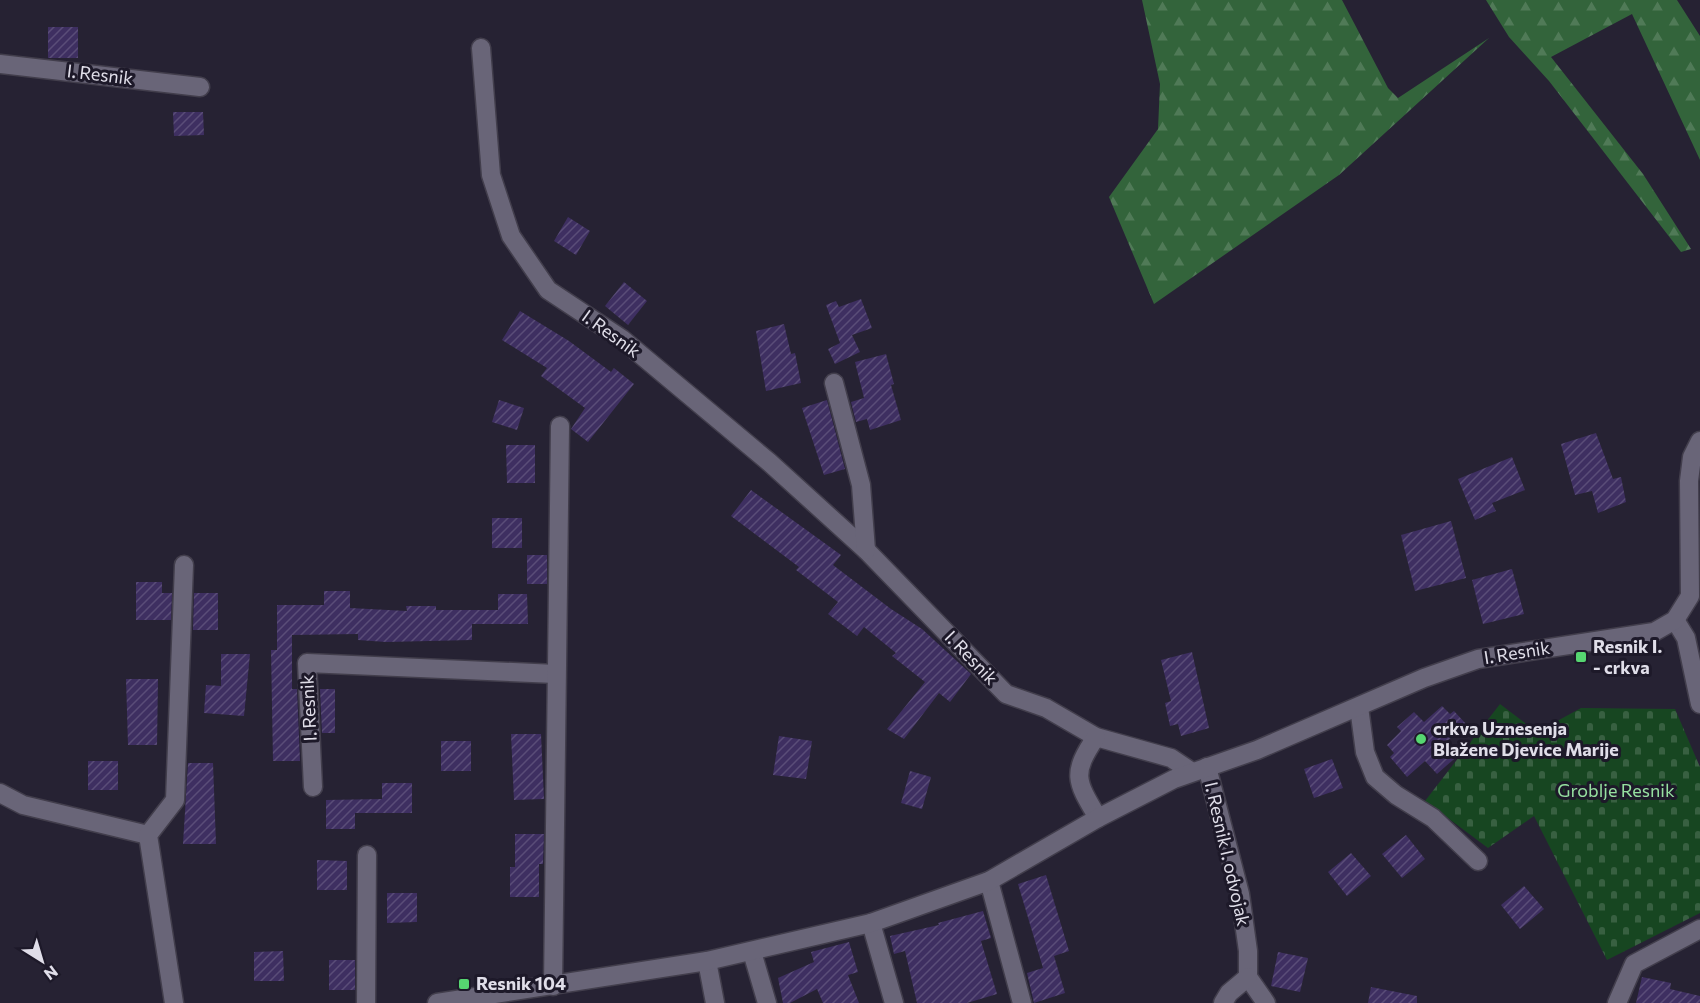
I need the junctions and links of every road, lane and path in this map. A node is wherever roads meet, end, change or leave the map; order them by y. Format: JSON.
{"nodes":[{"id":1,"x":480,"y":48,"type":"dead end"},
{"id":2,"x":0,"y":64,"type":"edge"},
{"id":3,"x":200,"y":87,"type":"dead end"},
{"id":4,"x":834,"y":383,"type":"dead end"},
{"id":5,"x":560,"y":426,"type":"dead end"},
{"id":6,"x":1700,"y":441,"type":"edge"},
{"id":7,"x":866,"y":550,"type":"junction"},
{"id":8,"x":184,"y":565,"type":"dead end"},
{"id":9,"x":1675,"y":620,"type":"junction"},
{"id":10,"x":556,"y":674,"type":"junction"},
{"id":11,"x":1700,"y":704,"type":"edge"},
{"id":12,"x":1359,"y":707,"type":"junction"},
{"id":13,"x":1096,"y":737,"type":"junction"},
{"id":14,"x":1199,"y":770,"type":"junction"},
{"id":15,"x":313,"y":787,"type":"dead end"},
{"id":16,"x":0,"y":793,"type":"edge"},
{"id":17,"x":1098,"y":818,"type":"junction"},
{"id":18,"x":148,"y":835,"type":"junction"},
{"id":19,"x":367,"y":855,"type":"dead end"},
{"id":20,"x":1478,"y":861,"type":"dead end"},
{"id":21,"x":989,"y":881,"type":"junction"},
{"id":22,"x":871,"y":923,"type":"junction"},
{"id":23,"x":1700,"y":929,"type":"edge"},
{"id":24,"x":752,"y":952,"type":"junction"},
{"id":25,"x":707,"y":961,"type":"junction"},
{"id":26,"x":1248,"y":977,"type":"junction"},
{"id":27,"x":553,"y":986,"type":"junction"},
{"id":28,"x":521,"y":997,"type":"edge"},
{"id":29,"x":174,"y":1003,"type":"edge"},
{"id":30,"x":366,"y":1003,"type":"edge"},
{"id":31,"x":437,"y":1003,"type":"edge"},
{"id":32,"x":715,"y":1003,"type":"edge"},
{"id":33,"x":767,"y":1003,"type":"edge"},
{"id":34,"x":894,"y":1003,"type":"edge"},
{"id":35,"x":1022,"y":1003,"type":"edge"},
{"id":36,"x":1222,"y":1003,"type":"edge"},
{"id":37,"x":1266,"y":1003,"type":"edge"},
{"id":38,"x":1617,"y":1003,"type":"edge"}],
"edges":[{"from":1,"to":7,"type":"street","name":"I. Resnik"},
{"from":2,"to":3,"type":"street","name":"I. Resnik"},
{"from":4,"to":7,"type":"street"},
{"from":5,"to":10,"type":"street"},
{"from":6,"to":9,"type":"street"},
{"from":7,"to":13,"type":"street","name":"I. Resnik"},
{"from":8,"to":18,"type":"street"},
{"from":9,"to":11,"type":"street"},
{"from":9,"to":12,"type":"street","name":"I. Resnik"},
{"from":10,"to":15,"type":"street","name":"I. Resnik"},
{"from":10,"to":27,"type":"street"},
{"from":12,"to":14,"type":"street","name":"I. Resnik"},
{"from":12,"to":20,"type":"street"},
{"from":13,"to":14,"type":"street","name":"I. Resnik"},
{"from":13,"to":17,"type":"street"},
{"from":14,"to":17,"type":"street","name":"I. Resnik"},
{"from":14,"to":26,"type":"street","name":"I. Resnik I. odvojak"},
{"from":16,"to":18,"type":"street"},
{"from":17,"to":21,"type":"street","name":"I. Resnik"},
{"from":18,"to":29,"type":"street"},
{"from":19,"to":30,"type":"street"},
{"from":21,"to":22,"type":"street","name":"I. Resnik"},
{"from":21,"to":35,"type":"street"},
{"from":22,"to":24,"type":"street","name":"I. Resnik"},
{"from":22,"to":34,"type":"street"},
{"from":23,"to":38,"type":"street"},
{"from":24,"to":25,"type":"street","name":"I. Resnik"},
{"from":24,"to":33,"type":"street"},
{"from":25,"to":27,"type":"street","name":"I. Resnik"},
{"from":25,"to":32,"type":"street"},
{"from":26,"to":36,"type":"street"},
{"from":26,"to":37,"type":"street"},
{"from":27,"to":28,"type":"street","name":"I. Resnik"},
{"from":28,"to":31,"type":"street","name":"I. Resnik"}]}
